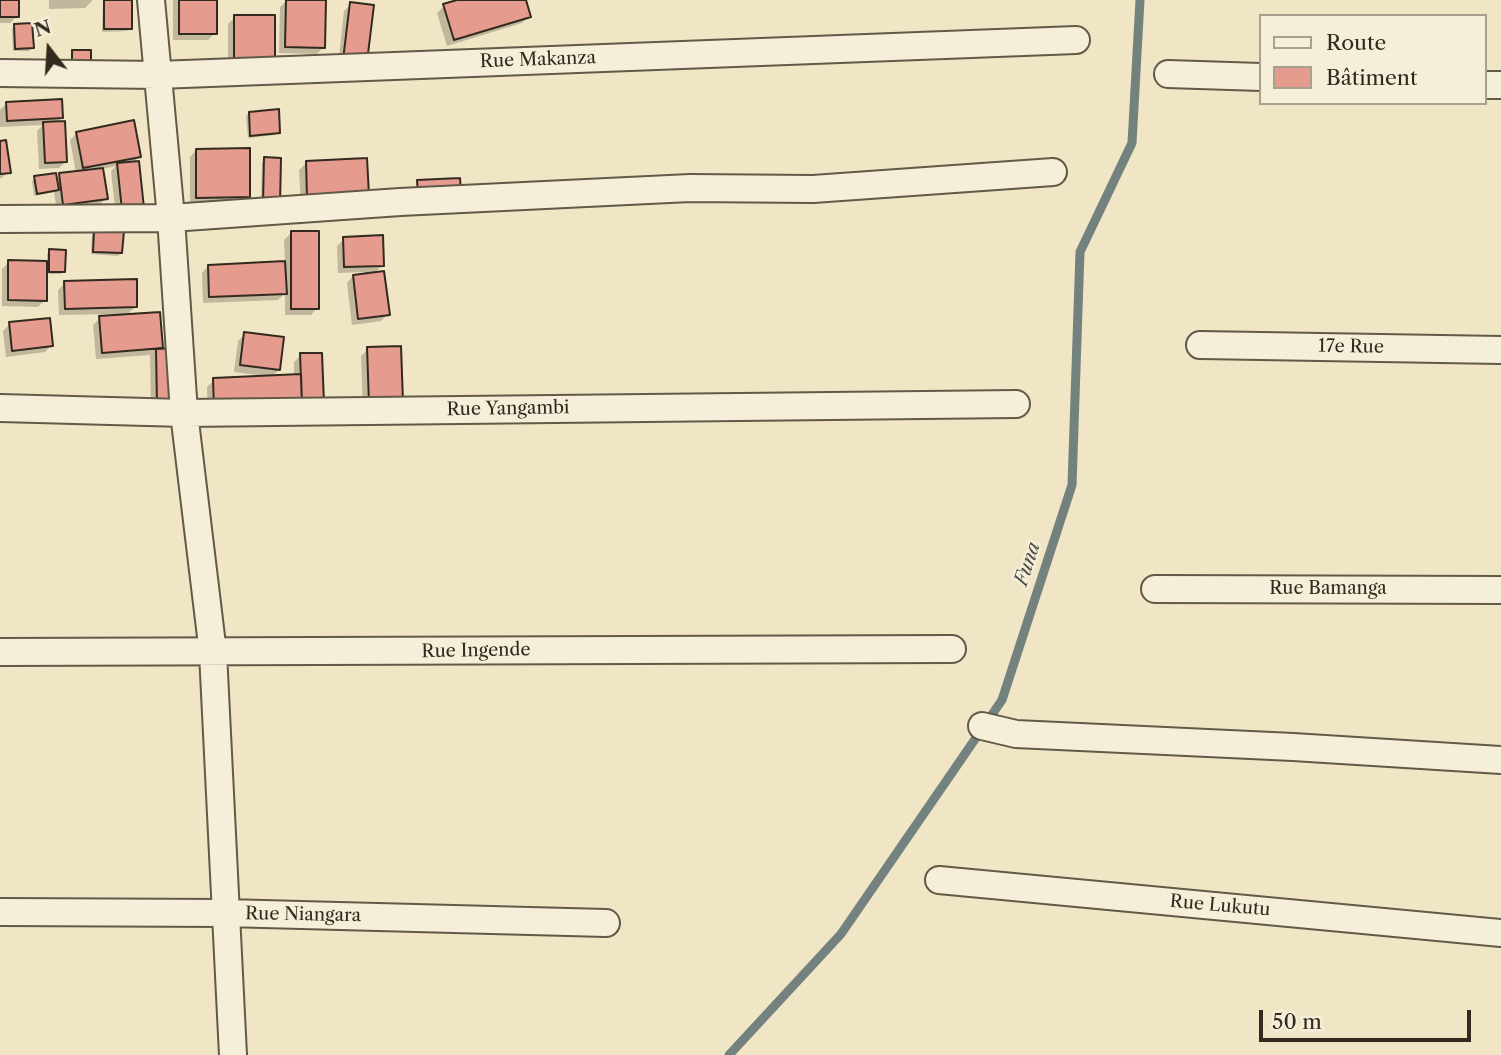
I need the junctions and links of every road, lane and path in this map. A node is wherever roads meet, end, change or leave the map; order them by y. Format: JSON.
{"nodes":[{"id":1,"x":151,"y":0,"type":"edge"},
{"id":2,"x":1076,"y":40,"type":"dead end"},
{"id":3,"x":0,"y":73,"type":"edge"},
{"id":4,"x":1168,"y":74,"type":"dead end"},
{"id":5,"x":158,"y":75,"type":"junction"},
{"id":6,"x":1260,"y":77,"type":"edge"},
{"id":7,"x":1053,"y":172,"type":"dead end"},
{"id":8,"x":171,"y":218,"type":"junction"},
{"id":9,"x":0,"y":219,"type":"edge"},
{"id":10,"x":1200,"y":345,"type":"dead end"},
{"id":11,"x":1501,"y":350,"type":"edge"},
{"id":12,"x":1016,"y":404,"type":"dead end"},
{"id":13,"x":0,"y":408,"type":"edge"},
{"id":14,"x":184,"y":413,"type":"junction"},
{"id":15,"x":1155,"y":589,"type":"dead end"},
{"id":16,"x":1501,"y":590,"type":"edge"},
{"id":17,"x":952,"y":649,"type":"dead end"},
{"id":18,"x":0,"y":652,"type":"edge"},
{"id":19,"x":213,"y":653,"type":"junction"},
{"id":20,"x":982,"y":726,"type":"dead end"},
{"id":21,"x":1501,"y":760,"type":"edge"},
{"id":22,"x":939,"y":880,"type":"dead end"},
{"id":23,"x":0,"y":912,"type":"edge"},
{"id":24,"x":225,"y":913,"type":"junction"},
{"id":25,"x":606,"y":922,"type":"dead end"},
{"id":26,"x":1501,"y":933,"type":"edge"},
{"id":27,"x":233,"y":1055,"type":"edge"}],
"edges":[{"from":1,"to":5,"type":"street"},
{"from":2,"to":5,"type":"street","name":"Rue Makanza"},
{"from":3,"to":5,"type":"street","name":"Rue Makanza"},
{"from":4,"to":6,"type":"street"},
{"from":5,"to":8,"type":"street"},
{"from":7,"to":8,"type":"street"},
{"from":8,"to":9,"type":"street"},
{"from":8,"to":14,"type":"street"},
{"from":10,"to":11,"type":"street","name":"17e Rue"},
{"from":12,"to":14,"type":"street","name":"Rue Yangambi"},
{"from":13,"to":14,"type":"street","name":"Rue Yangambi"},
{"from":14,"to":19,"type":"street"},
{"from":15,"to":16,"type":"street","name":"Rue Bamanga"},
{"from":17,"to":19,"type":"street","name":"Rue Ingende"},
{"from":18,"to":19,"type":"street","name":"Rue Ingende"},
{"from":19,"to":24,"type":"street"},
{"from":20,"to":21,"type":"street"},
{"from":22,"to":26,"type":"street","name":"Rue Lukutu"},
{"from":23,"to":24,"type":"street","name":"Rue Niangara"},
{"from":24,"to":25,"type":"street","name":"Rue Niangara"},
{"from":24,"to":27,"type":"street"}]}
